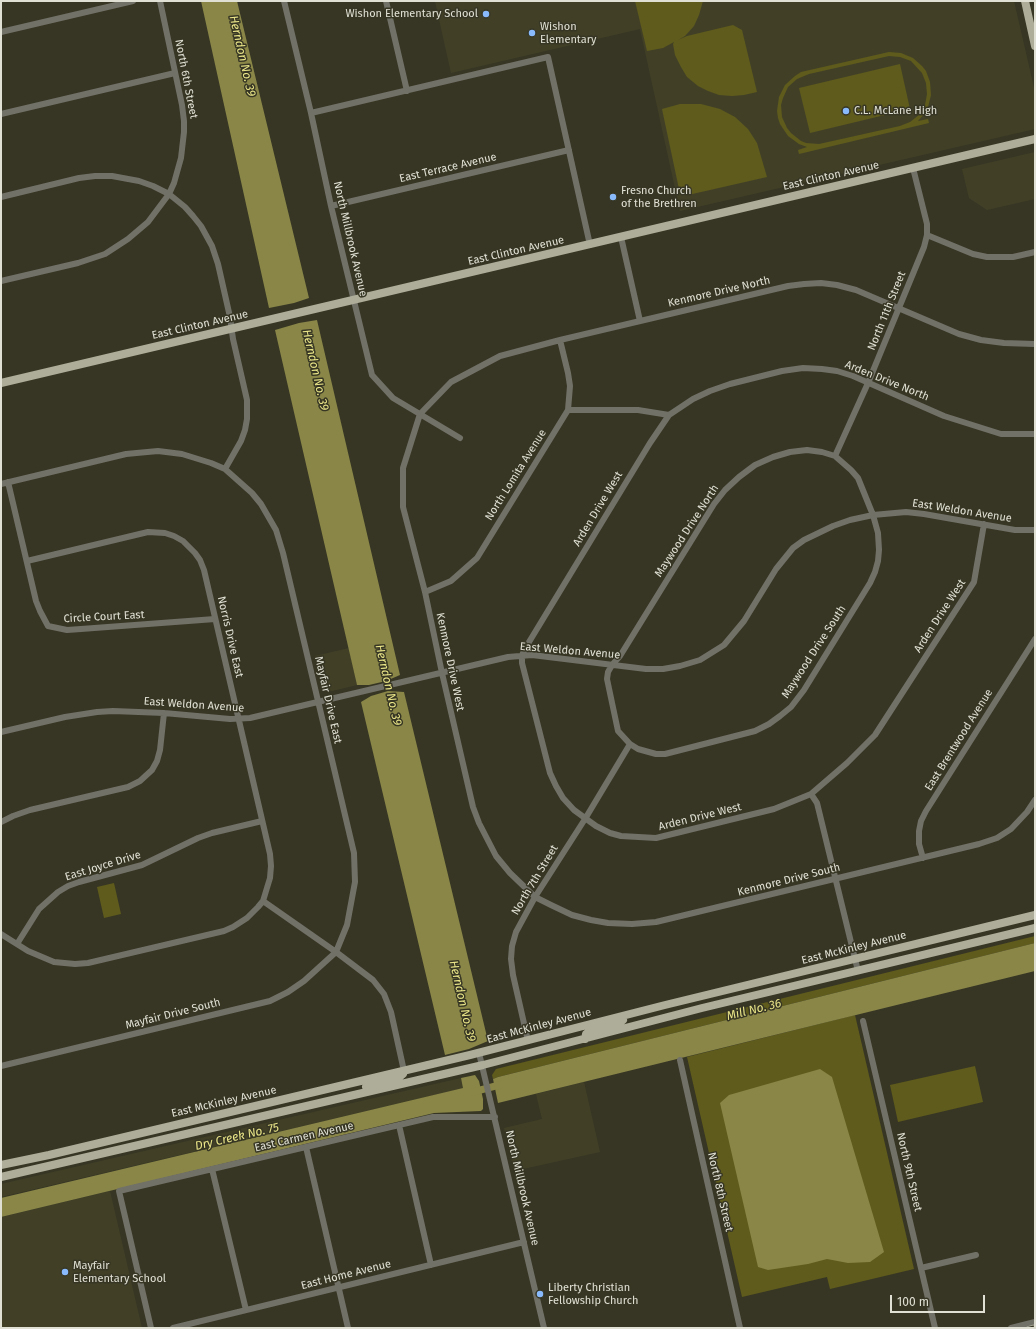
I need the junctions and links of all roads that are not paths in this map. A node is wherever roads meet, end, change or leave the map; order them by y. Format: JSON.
{"nodes":[{"id":1,"x":133,"y":1,"type":"edge"},
{"id":2,"x":160,"y":1,"type":"edge"},
{"id":3,"x":284,"y":1,"type":"edge"},
{"id":4,"x":386,"y":1,"type":"edge"},
{"id":5,"x":1025,"y":1,"type":"edge"},
{"id":6,"x":1,"y":32,"type":"edge"},
{"id":7,"x":1035,"y":46,"type":"edge"},
{"id":8,"x":175,"y":73,"type":"junction"},
{"id":9,"x":406,"y":91,"type":"junction"},
{"id":10,"x":311,"y":113,"type":"junction"},
{"id":11,"x":1,"y":114,"type":"edge"},
{"id":12,"x":1035,"y":139,"type":"edge"},
{"id":13,"x":569,"y":150,"type":"junction"},
{"id":14,"x":913,"y":168,"type":"junction"},
{"id":15,"x":169,"y":194,"type":"junction"},
{"id":16,"x":1,"y":197,"type":"edge"},
{"id":17,"x":331,"y":206,"type":"junction"},
{"id":18,"x":927,"y":235,"type":"junction"},
{"id":19,"x":620,"y":237,"type":"junction"},
{"id":20,"x":590,"y":245,"type":"junction"},
{"id":21,"x":1035,"y":252,"type":"edge"},
{"id":22,"x":1,"y":282,"type":"edge"},
{"id":23,"x":354,"y":300,"type":"junction"},
{"id":24,"x":899,"y":308,"type":"junction"},
{"id":25,"x":640,"y":321,"type":"junction"},
{"id":26,"x":232,"y":328,"type":"junction"},
{"id":27,"x":560,"y":340,"type":"junction"},
{"id":28,"x":1035,"y":344,"type":"edge"},
{"id":29,"x":1,"y":383,"type":"edge"},
{"id":30,"x":868,"y":383,"type":"junction"},
{"id":31,"x":568,"y":410,"type":"junction"},
{"id":32,"x":420,"y":414,"type":"junction"},
{"id":33,"x":669,"y":414,"type":"junction"},
{"id":34,"x":1035,"y":434,"type":"edge"},
{"id":35,"x":460,"y":438,"type":"dead end"},
{"id":36,"x":835,"y":456,"type":"junction"},
{"id":37,"x":225,"y":469,"type":"junction"},
{"id":38,"x":8,"y":482,"type":"junction"},
{"id":39,"x":1,"y":484,"type":"edge"},
{"id":40,"x":872,"y":515,"type":"junction"},
{"id":41,"x":984,"y":524,"type":"junction"},
{"id":42,"x":1035,"y":530,"type":"edge"},
{"id":43,"x":27,"y":561,"type":"junction"},
{"id":44,"x":425,"y":592,"type":"junction"},
{"id":45,"x":215,"y":619,"type":"junction"},
{"id":46,"x":1035,"y":639,"type":"edge"},
{"id":47,"x":522,"y":655,"type":"junction"},
{"id":48,"x":612,"y":665,"type":"junction"},
{"id":49,"x":442,"y":673,"type":"junction"},
{"id":50,"x":318,"y":703,"type":"junction"},
{"id":51,"x":164,"y":714,"type":"junction"},
{"id":52,"x":239,"y":720,"type":"junction"},
{"id":53,"x":1,"y":732,"type":"edge"},
{"id":54,"x":630,"y":744,"type":"junction"},
{"id":55,"x":811,"y":794,"type":"junction"},
{"id":56,"x":1035,"y":800,"type":"edge"},
{"id":57,"x":585,"y":819,"type":"junction"},
{"id":58,"x":262,"y":821,"type":"junction"},
{"id":59,"x":1,"y":822,"type":"edge"},
{"id":60,"x":923,"y":858,"type":"junction"},
{"id":61,"x":836,"y":879,"type":"junction"},
{"id":62,"x":535,"y":897,"type":"junction"},
{"id":63,"x":263,"y":901,"type":"junction"},
{"id":64,"x":1035,"y":915,"type":"edge"},
{"id":65,"x":1035,"y":928,"type":"edge"},
{"id":66,"x":1,"y":934,"type":"edge"},
{"id":67,"x":17,"y":944,"type":"junction"},
{"id":68,"x":336,"y":952,"type":"junction"},
{"id":69,"x":856,"y":959,"type":"junction"},
{"id":70,"x":858,"y":971,"type":"junction"},
{"id":71,"x":638,"y":1012,"type":"junction"},
{"id":72,"x":863,"y":1021,"type":"dead end"},
{"id":73,"x":585,"y":1039,"type":"junction"},
{"id":74,"x":528,"y":1041,"type":"junction"},
{"id":75,"x":480,"y":1053,"type":"junction"},
{"id":76,"x":680,"y":1060,"type":"dead end"},
{"id":77,"x":1,"y":1066,"type":"edge"},
{"id":78,"x":483,"y":1066,"type":"junction"},
{"id":79,"x":404,"y":1071,"type":"junction"},
{"id":80,"x":328,"y":1102,"type":"junction"},
{"id":81,"x":495,"y":1117,"type":"junction"},
{"id":82,"x":399,"y":1125,"type":"junction"},
{"id":83,"x":306,"y":1147,"type":"junction"},
{"id":84,"x":1,"y":1165,"type":"edge"},
{"id":85,"x":212,"y":1169,"type":"junction"},
{"id":86,"x":1,"y":1177,"type":"edge"},
{"id":87,"x":524,"y":1242,"type":"junction"},
{"id":88,"x":976,"y":1255,"type":"dead end"},
{"id":89,"x":431,"y":1265,"type":"junction"},
{"id":90,"x":921,"y":1268,"type":"junction"},
{"id":91,"x":339,"y":1287,"type":"junction"},
{"id":92,"x":246,"y":1310,"type":"junction"},
{"id":93,"x":1035,"y":1322,"type":"edge"},
{"id":94,"x":151,"y":1328,"type":"edge"},
{"id":95,"x":172,"y":1328,"type":"edge"},
{"id":96,"x":348,"y":1328,"type":"edge"},
{"id":97,"x":544,"y":1328,"type":"edge"},
{"id":98,"x":740,"y":1328,"type":"edge"},
{"id":99,"x":935,"y":1328,"type":"edge"},
{"id":100,"x":1011,"y":1328,"type":"edge"}],
"edges":[{"from":1,"to":6,"type":"street"},
{"from":2,"to":8,"type":"street","name":"North 6th Street"},
{"from":3,"to":10,"type":"street","name":"North Millbrook Avenue"},
{"from":4,"to":9,"type":"street"},
{"from":5,"to":7,"type":"main road"},
{"from":8,"to":11,"type":"street"},
{"from":8,"to":15,"type":"street","name":"North 6th Street"},
{"from":9,"to":10,"type":"street"},
{"from":9,"to":13,"type":"street"},
{"from":10,"to":17,"type":"street","name":"North Millbrook Avenue"},
{"from":12,"to":14,"type":"main road","name":"East Clinton Avenue"},
{"from":13,"to":17,"type":"street","name":"East Terrace Avenue"},
{"from":13,"to":20,"type":"street"},
{"from":14,"to":18,"type":"street","name":"North 11th Street"},
{"from":14,"to":19,"type":"main road","name":"East Clinton Avenue"},
{"from":15,"to":16,"type":"street"},
{"from":15,"to":22,"type":"street"},
{"from":15,"to":26,"type":"street"},
{"from":17,"to":23,"type":"street","name":"North Millbrook Avenue"},
{"from":18,"to":21,"type":"street"},
{"from":18,"to":24,"type":"street","name":"North 11th Street"},
{"from":19,"to":20,"type":"main road","name":"East Clinton Avenue"},
{"from":19,"to":25,"type":"street"},
{"from":20,"to":23,"type":"main road","name":"East Clinton Avenue"},
{"from":23,"to":26,"type":"main road","name":"East Clinton Avenue"},
{"from":23,"to":32,"type":"street","name":"North Millbrook Avenue"},
{"from":24,"to":25,"type":"street","name":"Kenmore Drive North"},
{"from":24,"to":28,"type":"street","name":"Kenmore Drive North"},
{"from":24,"to":30,"type":"street","name":"North 11th Street"},
{"from":25,"to":27,"type":"street","name":"Kenmore Drive North"},
{"from":26,"to":29,"type":"main road","name":"East Clinton Avenue"},
{"from":26,"to":37,"type":"street"},
{"from":27,"to":31,"type":"street","name":"North Lomita Avenue"},
{"from":27,"to":32,"type":"street","name":"Kenmore Drive North"},
{"from":30,"to":33,"type":"street","name":"Arden Drive North"},
{"from":30,"to":34,"type":"street","name":"Arden Drive North"},
{"from":30,"to":36,"type":"street","name":"North 11th Street"},
{"from":31,"to":33,"type":"street"},
{"from":31,"to":44,"type":"street","name":"North Lomita Avenue"},
{"from":32,"to":35,"type":"street","name":"North Millbrook Avenue"},
{"from":32,"to":44,"type":"street","name":"Kenmore Drive West"},
{"from":33,"to":47,"type":"street","name":"Arden Drive West"},
{"from":36,"to":40,"type":"street","name":"Maywood Drive North"},
{"from":36,"to":48,"type":"street","name":"Maywood Drive North"},
{"from":37,"to":38,"type":"street","name":"Mayfair Drive East"},
{"from":37,"to":50,"type":"street","name":"Mayfair Drive East"},
{"from":38,"to":39,"type":"street","name":"Mayfair Drive East"},
{"from":38,"to":43,"type":"street","name":"Circle Court East"},
{"from":40,"to":41,"type":"street","name":"East Weldon Avenue"},
{"from":40,"to":48,"type":"street","name":"East Weldon Avenue"},
{"from":40,"to":54,"type":"street","name":"Maywood Drive South"},
{"from":41,"to":42,"type":"street","name":"East Weldon Avenue"},
{"from":41,"to":55,"type":"street","name":"Arden Drive West"},
{"from":43,"to":45,"type":"street","name":"Circle Court East"},
{"from":43,"to":45,"type":"street","name":"Norris Drive East"},
{"from":44,"to":49,"type":"street","name":"Kenmore Drive West"},
{"from":45,"to":52,"type":"street","name":"Norris Drive East"},
{"from":46,"to":60,"type":"street","name":"East Brentwood Avenue"},
{"from":47,"to":48,"type":"street","name":"East Weldon Avenue"},
{"from":47,"to":49,"type":"street","name":"East Weldon Avenue"},
{"from":47,"to":57,"type":"street","name":"Arden Drive West"},
{"from":48,"to":54,"type":"street"},
{"from":49,"to":50,"type":"street","name":"East Weldon Avenue"},
{"from":49,"to":62,"type":"street","name":"Kenmore Drive West"},
{"from":50,"to":52,"type":"street","name":"East Weldon Avenue"},
{"from":50,"to":68,"type":"street","name":"Mayfair Drive East"},
{"from":51,"to":52,"type":"street","name":"East Weldon Avenue"},
{"from":51,"to":53,"type":"street","name":"East Weldon Avenue"},
{"from":51,"to":59,"type":"street"},
{"from":52,"to":58,"type":"street","name":"Norris Drive East"},
{"from":54,"to":57,"type":"street","name":"North 7th Street"},
{"from":55,"to":57,"type":"street","name":"Arden Drive West"},
{"from":55,"to":61,"type":"street"},
{"from":56,"to":60,"type":"street","name":"Kenmore Drive South"},
{"from":57,"to":62,"type":"street","name":"North 7th Street"},
{"from":58,"to":63,"type":"street","name":"Norris Drive East"},
{"from":58,"to":67,"type":"street","name":"East Joyce Drive"},
{"from":60,"to":61,"type":"street","name":"Kenmore Drive South"},
{"from":61,"to":62,"type":"street","name":"Kenmore Drive South"},
{"from":61,"to":69,"type":"street"},
{"from":62,"to":74,"type":"street","name":"North 7th Street"},
{"from":63,"to":67,"type":"street"},
{"from":63,"to":68,"type":"street"},
{"from":64,"to":69,"type":"main road","name":"East McKinley Avenue"},
{"from":65,"to":70,"type":"main road","name":"East McKinley Avenue"},
{"from":66,"to":67,"type":"street"},
{"from":68,"to":77,"type":"street","name":"Mayfair Drive South"},
{"from":68,"to":79,"type":"street"},
{"from":69,"to":70,"type":"street"},
{"from":69,"to":71,"type":"main road","name":"East McKinley Avenue"},
{"from":70,"to":73,"type":"main road","name":"East McKinley Avenue"},
{"from":71,"to":73,"type":"main road"},
{"from":71,"to":74,"type":"main road","name":"East McKinley Avenue"},
{"from":72,"to":90,"type":"street","name":"North 9th Street"},
{"from":73,"to":78,"type":"main road","name":"East McKinley Avenue"},
{"from":74,"to":75,"type":"main road","name":"East McKinley Avenue"},
{"from":75,"to":78,"type":"street","name":"North Millbrook Avenue"},
{"from":75,"to":79,"type":"main road","name":"East McKinley Avenue"},
{"from":76,"to":98,"type":"street","name":"North 8th Street"},
{"from":78,"to":80,"type":"main road","name":"East McKinley Avenue"},
{"from":78,"to":81,"type":"street","name":"North Millbrook Avenue"},
{"from":79,"to":80,"type":"main road"},
{"from":79,"to":84,"type":"main road","name":"East McKinley Avenue"},
{"from":80,"to":86,"type":"main road","name":"East McKinley Avenue"},
{"from":81,"to":82,"type":"street","name":"East Carmen Avenue"},
{"from":81,"to":87,"type":"street","name":"North Millbrook Avenue"},
{"from":82,"to":83,"type":"street","name":"East Carmen Avenue"},
{"from":82,"to":89,"type":"street"},
{"from":83,"to":85,"type":"street","name":"East Carmen Avenue"},
{"from":83,"to":91,"type":"street"},
{"from":85,"to":92,"type":"street"},
{"from":85,"to":94,"type":"street","name":"East Carmen Avenue"},
{"from":87,"to":89,"type":"street","name":"East Home Avenue"},
{"from":87,"to":97,"type":"street","name":"North Millbrook Avenue"},
{"from":88,"to":90,"type":"street"},
{"from":89,"to":91,"type":"street","name":"East Home Avenue"},
{"from":90,"to":99,"type":"street","name":"North 9th Street"},
{"from":91,"to":92,"type":"street","name":"East Home Avenue"},
{"from":91,"to":96,"type":"street"},
{"from":92,"to":95,"type":"street","name":"East Home Avenue"},
{"from":93,"to":100,"type":"street"}]}
